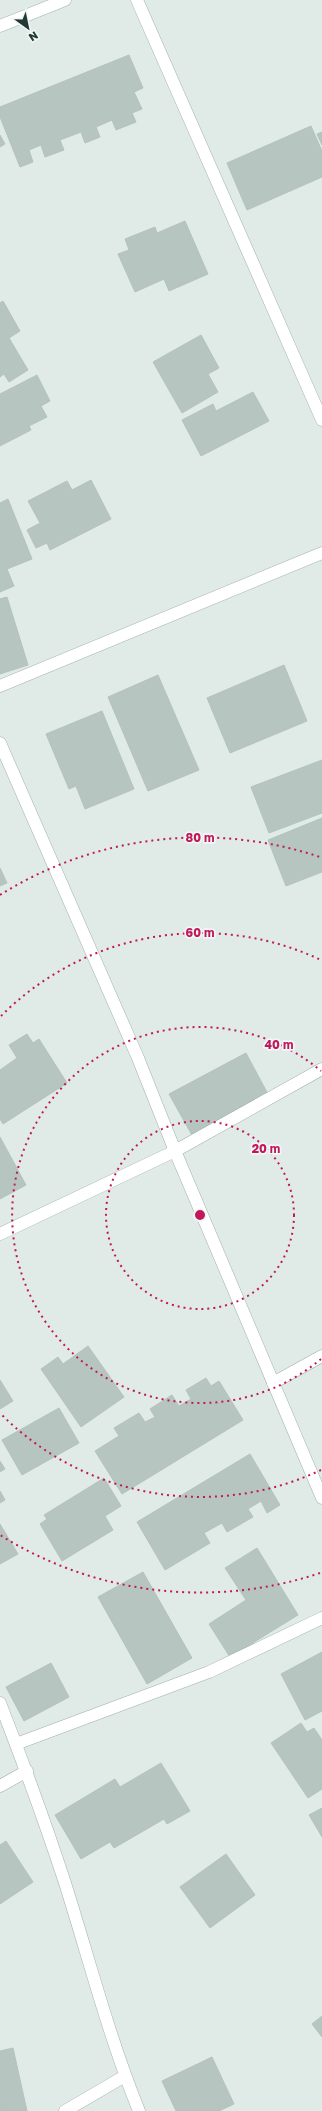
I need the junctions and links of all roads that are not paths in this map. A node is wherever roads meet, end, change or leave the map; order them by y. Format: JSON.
{"nodes":[{"id":1,"x":65,"y":0,"type":"edge"},
{"id":2,"x":137,"y":0,"type":"edge"},
{"id":3,"x":0,"y":26,"type":"edge"},
{"id":4,"x":322,"y":420,"type":"edge"},
{"id":5,"x":322,"y":553,"type":"edge"},
{"id":6,"x":0,"y":686,"type":"edge"},
{"id":7,"x":0,"y":743,"type":"edge"},
{"id":8,"x":322,"y":1069,"type":"edge"},
{"id":9,"x":175,"y":1151,"type":"junction"},
{"id":10,"x":0,"y":1234,"type":"edge"},
{"id":11,"x":322,"y":1356,"type":"edge"},
{"id":12,"x":273,"y":1383,"type":"junction"},
{"id":13,"x":322,"y":1498,"type":"edge"},
{"id":14,"x":322,"y":1618,"type":"edge"},
{"id":15,"x":0,"y":1703,"type":"edge"},
{"id":16,"x":16,"y":1744,"type":"junction"},
{"id":17,"x":26,"y":1771,"type":"junction"},
{"id":18,"x":0,"y":1786,"type":"edge"},
{"id":19,"x":125,"y":2076,"type":"junction"},
{"id":20,"x":65,"y":2111,"type":"edge"},
{"id":21,"x":139,"y":2111,"type":"edge"}],
"edges":[{"from":1,"to":3,"type":"street"},
{"from":2,"to":4,"type":"street"},
{"from":5,"to":6,"type":"street"},
{"from":7,"to":9,"type":"street"},
{"from":8,"to":9,"type":"street"},
{"from":9,"to":10,"type":"street"},
{"from":9,"to":12,"type":"street"},
{"from":11,"to":12,"type":"street"},
{"from":12,"to":13,"type":"street"},
{"from":14,"to":16,"type":"street"},
{"from":15,"to":16,"type":"street"},
{"from":16,"to":17,"type":"street"},
{"from":17,"to":18,"type":"street"},
{"from":17,"to":19,"type":"street"},
{"from":19,"to":20,"type":"street"},
{"from":19,"to":21,"type":"street"}]}
